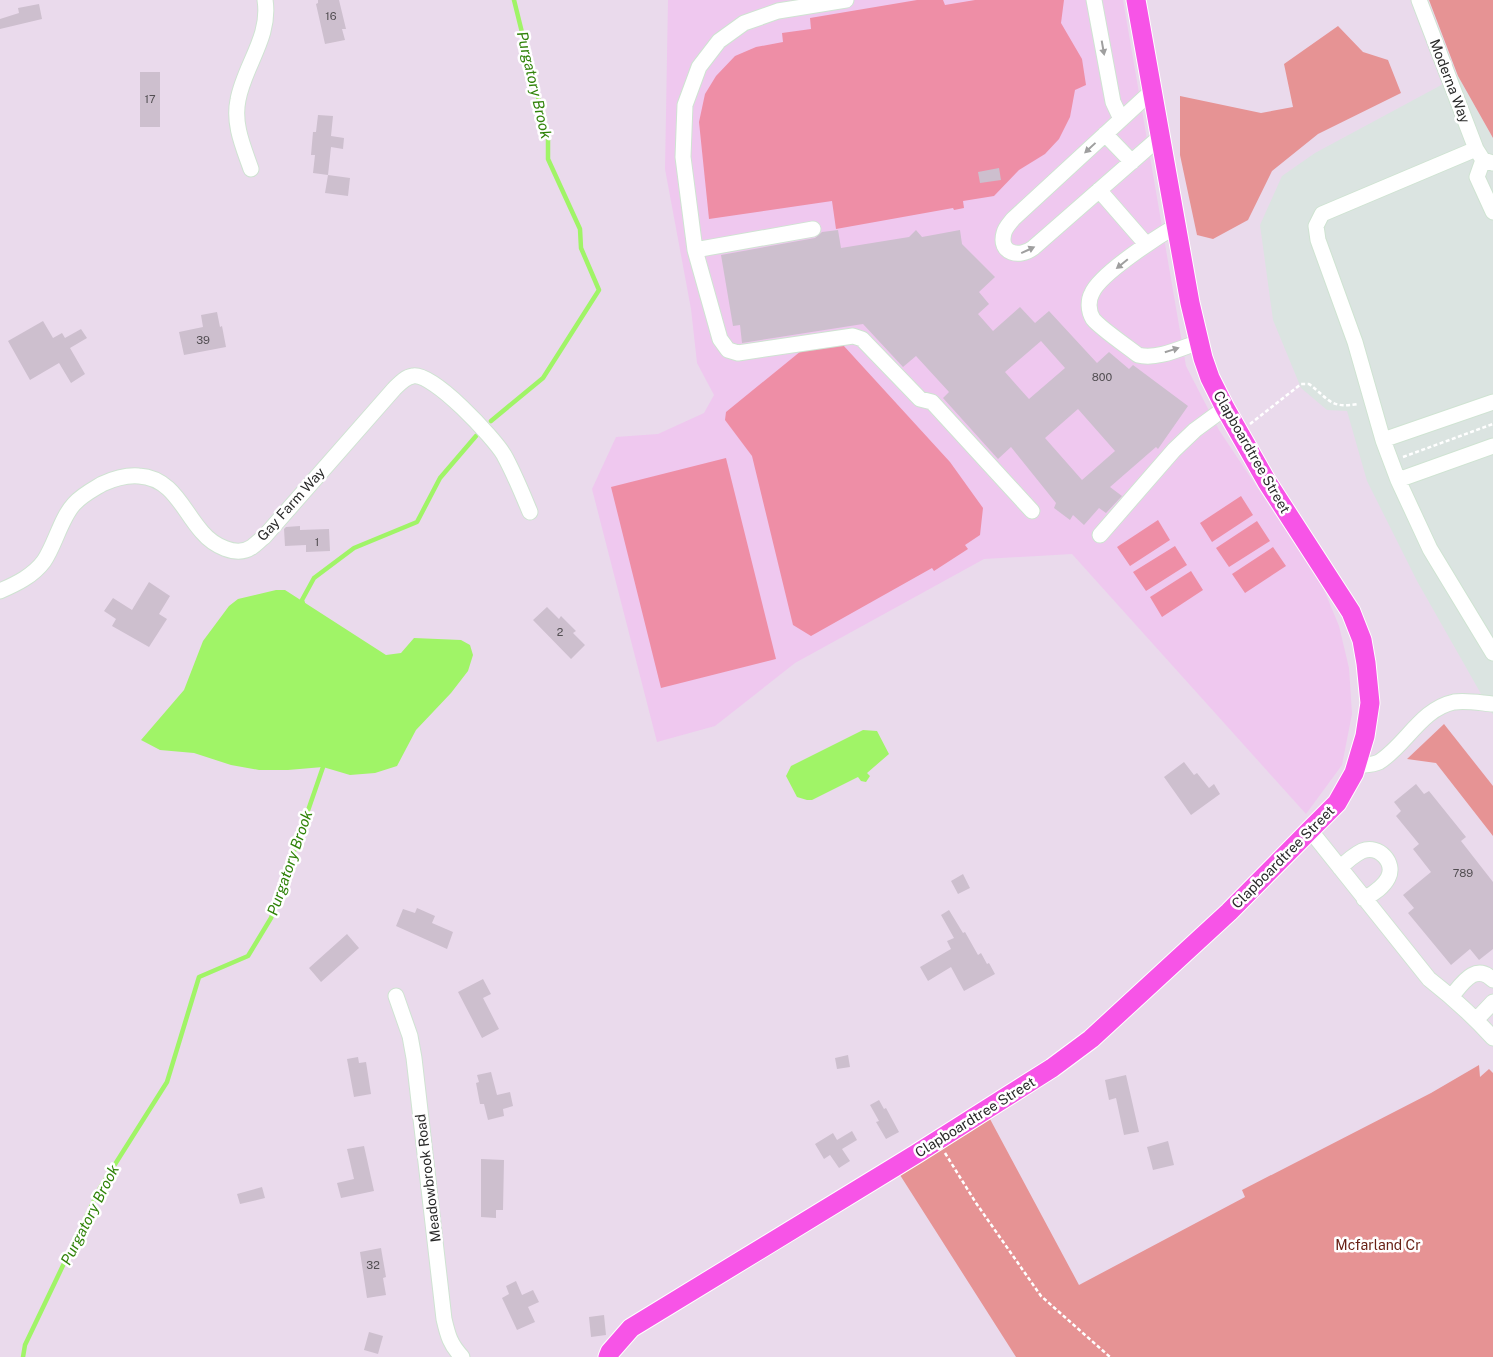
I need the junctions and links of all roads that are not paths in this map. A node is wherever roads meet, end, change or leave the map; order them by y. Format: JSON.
{"nodes":[{"id":1,"x":265,"y":0,"type":"edge"},
{"id":2,"x":846,"y":0,"type":"edge"},
{"id":3,"x":1094,"y":0,"type":"edge"},
{"id":4,"x":1136,"y":0,"type":"edge"},
{"id":5,"x":1419,"y":0,"type":"edge"},
{"id":6,"x":1152,"y":91,"type":"junction"},
{"id":7,"x":1121,"y":119,"type":"junction"},
{"id":8,"x":1105,"y":134,"type":"junction"},
{"id":9,"x":1160,"y":137,"type":"junction"},
{"id":10,"x":1484,"y":158,"type":"edge"},
{"id":11,"x":1132,"y":162,"type":"junction"},
{"id":12,"x":251,"y":169,"type":"dead end"},
{"id":13,"x":1099,"y":190,"type":"junction"},
{"id":14,"x":1493,"y":212,"type":"edge"},
{"id":15,"x":1176,"y":226,"type":"junction"},
{"id":16,"x":813,"y":229,"type":"dead end"},
{"id":17,"x":1146,"y":244,"type":"junction"},
{"id":18,"x":696,"y":250,"type":"junction"},
{"id":19,"x":1199,"y":342,"type":"junction"},
{"id":20,"x":1493,"y":402,"type":"edge"},
{"id":21,"x":1225,"y":408,"type":"junction"},
{"id":22,"x":1383,"y":440,"type":"junction"},
{"id":23,"x":1493,"y":446,"type":"edge"},
{"id":24,"x":1398,"y":480,"type":"junction"},
{"id":25,"x":1032,"y":511,"type":"dead end"},
{"id":26,"x":530,"y":512,"type":"dead end"},
{"id":27,"x":1100,"y":535,"type":"dead end"},
{"id":28,"x":0,"y":591,"type":"edge"},
{"id":29,"x":1493,"y":652,"type":"edge"},
{"id":30,"x":1493,"y":704,"type":"edge"},
{"id":31,"x":1356,"y":766,"type":"junction"},
{"id":32,"x":1310,"y":830,"type":"junction"},
{"id":33,"x":1340,"y":868,"type":"junction"},
{"id":34,"x":1364,"y":900,"type":"junction"},
{"id":35,"x":1493,"y":980,"type":"edge"},
{"id":36,"x":396,"y":996,"type":"dead end"},
{"id":37,"x":1451,"y":997,"type":"junction"},
{"id":38,"x":1493,"y":1002,"type":"edge"},
{"id":39,"x":1476,"y":1020,"type":"junction"},
{"id":40,"x":1493,"y":1038,"type":"edge"},
{"id":41,"x":462,"y":1357,"type":"edge"},
{"id":42,"x":608,"y":1357,"type":"edge"}],
"edges":[{"from":1,"to":12,"type":"street"},
{"from":2,"to":18,"type":"street"},
{"from":3,"to":7,"type":"street","one_way":true},
{"from":4,"to":6,"type":"main road","name":"Clapboardtree Street"},
{"from":5,"to":10,"type":"street","name":"Moderna Way"},
{"from":6,"to":7,"type":"street"},
{"from":6,"to":9,"type":"main road","name":"Clapboardtree Street"},
{"from":7,"to":8,"type":"street"},
{"from":8,"to":11,"type":"street"},
{"from":8,"to":13,"type":"street","one_way":true},
{"from":9,"to":11,"type":"street"},
{"from":9,"to":15,"type":"main road","name":"Clapboardtree Street"},
{"from":10,"to":14,"type":"street"},
{"from":10,"to":22,"type":"street"},
{"from":11,"to":13,"type":"street"},
{"from":13,"to":17,"type":"street"},
{"from":15,"to":17,"type":"street"},
{"from":15,"to":19,"type":"main road","name":"Clapboardtree Street"},
{"from":16,"to":18,"type":"street"},
{"from":17,"to":19,"type":"street","one_way":true},
{"from":18,"to":25,"type":"street"},
{"from":19,"to":21,"type":"main road","name":"Clapboardtree Street"},
{"from":20,"to":22,"type":"street"},
{"from":21,"to":27,"type":"street"},
{"from":21,"to":31,"type":"main road","name":"Clapboardtree Street"},
{"from":22,"to":24,"type":"street"},
{"from":23,"to":24,"type":"street"},
{"from":24,"to":29,"type":"street"},
{"from":26,"to":28,"type":"street","name":"Gay Farm Way"},
{"from":30,"to":31,"type":"street"},
{"from":31,"to":32,"type":"main road","name":"Clapboardtree Street"},
{"from":32,"to":33,"type":"street"},
{"from":32,"to":42,"type":"main road","name":"Clapboardtree Street"},
{"from":33,"to":34,"type":"street"},
{"from":33,"to":34,"type":"street"},
{"from":34,"to":37,"type":"street"},
{"from":35,"to":37,"type":"street"},
{"from":36,"to":41,"type":"street","name":"Meadowbrook Road"},
{"from":37,"to":39,"type":"street"},
{"from":38,"to":39,"type":"street"},
{"from":39,"to":40,"type":"street"}]}
